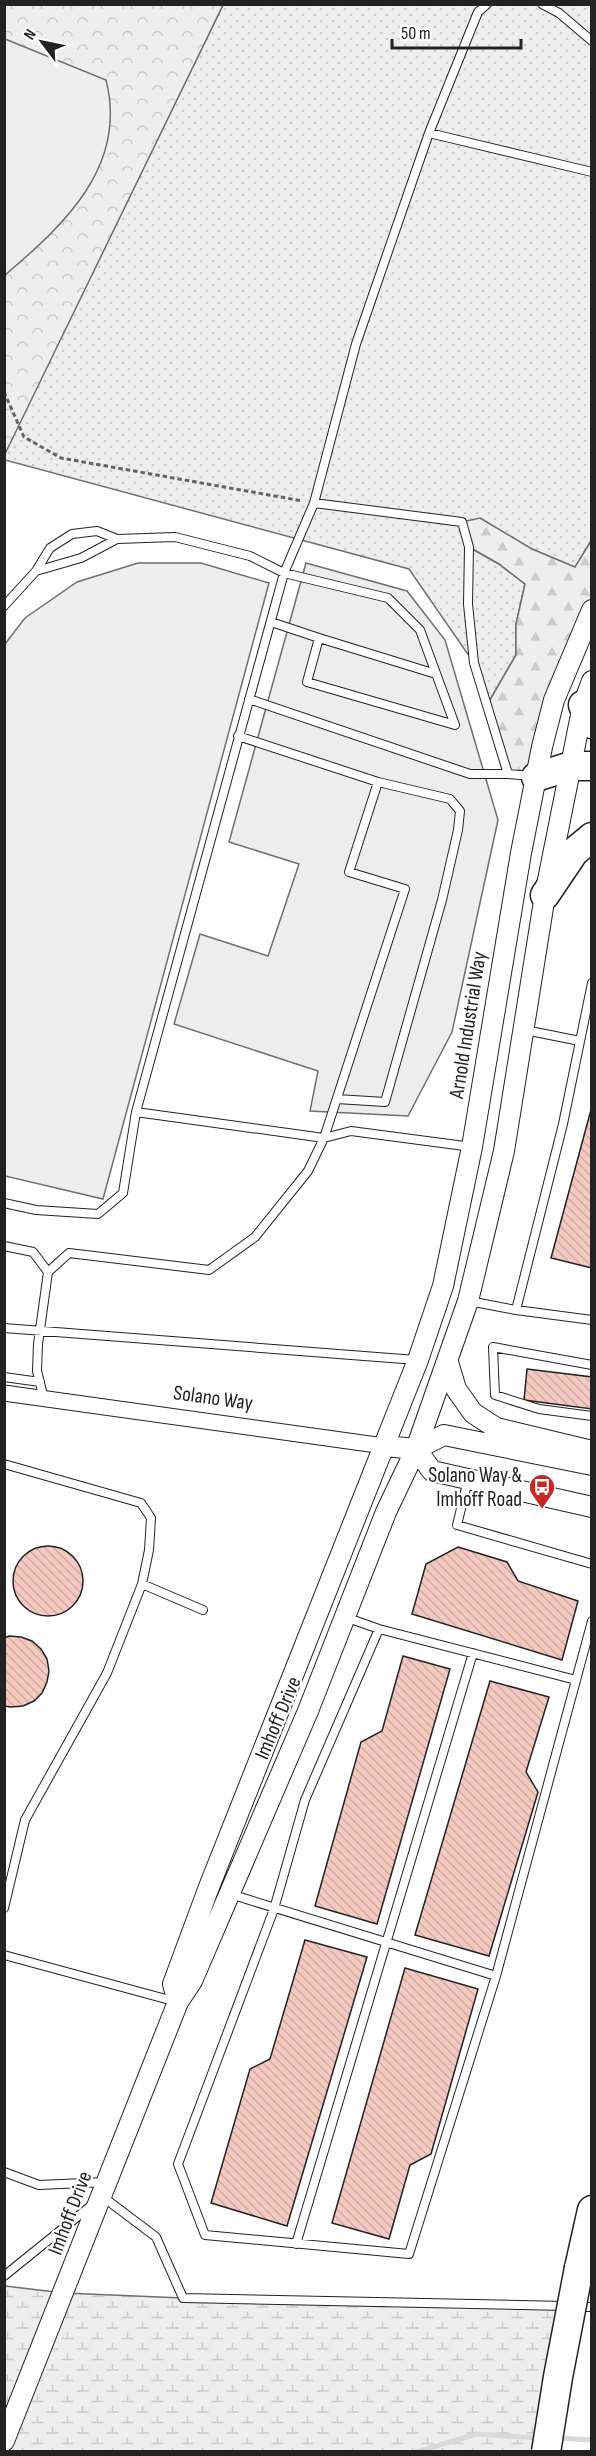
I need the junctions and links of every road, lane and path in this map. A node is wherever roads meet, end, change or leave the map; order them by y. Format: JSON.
{"nodes":[{"id":1,"x":487,"y":4,"type":"edge"},
{"id":2,"x":542,"y":4,"type":"edge"},
{"id":3,"x":591,"y":41,"type":"edge"},
{"id":4,"x":429,"y":133,"type":"junction"},
{"id":5,"x":591,"y":172,"type":"edge"},
{"id":6,"x":4,"y":392,"type":"edge"},
{"id":7,"x":314,"y":503,"type":"junction"},
{"id":8,"x":117,"y":539,"type":"junction"},
{"id":9,"x":36,"y":571,"type":"junction"},
{"id":10,"x":284,"y":573,"type":"junction"},
{"id":11,"x":4,"y":606,"type":"edge"},
{"id":12,"x":591,"y":610,"type":"edge"},
{"id":13,"x":271,"y":622,"type":"junction"},
{"id":14,"x":319,"y":638,"type":"junction"},
{"id":15,"x":436,"y":674,"type":"junction"},
{"id":16,"x":249,"y":699,"type":"junction"},
{"id":17,"x":589,"y":703,"type":"edge"},
{"id":18,"x":238,"y":736,"type":"junction"},
{"id":19,"x":508,"y":774,"type":"junction"},
{"id":20,"x":580,"y":775,"type":"edge"},
{"id":21,"x":536,"y":777,"type":"junction"},
{"id":22,"x":378,"y":782,"type":"junction"},
{"id":23,"x":591,"y":837,"type":"edge"},
{"id":24,"x":545,"y":896,"type":"junction"},
{"id":25,"x":591,"y":983,"type":"edge"},
{"id":26,"x":524,"y":1030,"type":"junction"},
{"id":27,"x":580,"y":1041,"type":"junction"},
{"id":28,"x":337,"y":1099,"type":"junction"},
{"id":29,"x":136,"y":1112,"type":"junction"},
{"id":30,"x":324,"y":1138,"type":"junction"},
{"id":31,"x":472,"y":1147,"type":"junction"},
{"id":32,"x":4,"y":1203,"type":"edge"},
{"id":33,"x":4,"y":1246,"type":"edge"},
{"id":34,"x":48,"y":1272,"type":"junction"},
{"id":35,"x":468,"y":1301,"type":"junction"},
{"id":36,"x":516,"y":1310,"type":"junction"},
{"id":37,"x":591,"y":1320,"type":"edge"},
{"id":38,"x":4,"y":1328,"type":"edge"},
{"id":39,"x":39,"y":1332,"type":"junction"},
{"id":40,"x":418,"y":1360,"type":"junction"},
{"id":41,"x":448,"y":1362,"type":"junction"},
{"id":42,"x":591,"y":1365,"type":"edge"},
{"id":43,"x":4,"y":1377,"type":"edge"},
{"id":44,"x":40,"y":1382,"type":"junction"},
{"id":45,"x":5,"y":1395,"type":"edge"},
{"id":46,"x":44,"y":1399,"type":"junction"},
{"id":47,"x":591,"y":1416,"type":"edge"},
{"id":48,"x":384,"y":1446,"type":"junction"},
{"id":49,"x":416,"y":1449,"type":"junction"},
{"id":50,"x":591,"y":1451,"type":"edge"},
{"id":51,"x":4,"y":1464,"type":"edge"},
{"id":52,"x":591,"y":1465,"type":"edge"},
{"id":53,"x":468,"y":1480,"type":"junction"},
{"id":54,"x":591,"y":1507,"type":"edge"},
{"id":55,"x":591,"y":1564,"type":"edge"},
{"id":56,"x":142,"y":1584,"type":"junction"},
{"id":57,"x":203,"y":1610,"type":"dead end"},
{"id":58,"x":344,"y":1617,"type":"junction"},
{"id":59,"x":591,"y":1621,"type":"edge"},
{"id":60,"x":379,"y":1629,"type":"junction"},
{"id":61,"x":473,"y":1653,"type":"junction"},
{"id":62,"x":576,"y":1680,"type":"junction"},
{"id":63,"x":209,"y":1887,"type":"junction"},
{"id":64,"x":228,"y":1894,"type":"junction"},
{"id":65,"x":4,"y":1908,"type":"edge"},
{"id":66,"x":274,"y":1909,"type":"junction"},
{"id":67,"x":385,"y":1942,"type":"junction"},
{"id":68,"x":4,"y":1955,"type":"edge"},
{"id":69,"x":496,"y":1977,"type":"junction"},
{"id":70,"x":178,"y":2002,"type":"junction"},
{"id":71,"x":4,"y":2172,"type":"edge"},
{"id":72,"x":105,"y":2189,"type":"junction"},
{"id":73,"x":591,"y":2210,"type":"edge"},
{"id":74,"x":296,"y":2244,"type":"junction"},
{"id":75,"x":4,"y":2276,"type":"edge"},
{"id":76,"x":591,"y":2307,"type":"edge"},
{"id":77,"x":4,"y":2441,"type":"edge"},
{"id":78,"x":546,"y":2451,"type":"edge"}],
"edges":[{"from":1,"to":4,"type":"lane"},
{"from":2,"to":3,"type":"lane"},
{"from":4,"to":5,"type":"lane"},
{"from":4,"to":7,"type":"lane"},
{"from":6,"to":7,"type":"path"},
{"from":7,"to":10,"type":"lane"},
{"from":7,"to":19,"type":"lane"},
{"from":8,"to":9,"type":"lane"},
{"from":8,"to":9,"type":"lane"},
{"from":8,"to":10,"type":"lane"},
{"from":9,"to":11,"type":"lane"},
{"from":10,"to":13,"type":"lane"},
{"from":10,"to":15,"type":"lane"},
{"from":12,"to":21,"type":"street","name":"Arnold Industrial Way"},
{"from":13,"to":14,"type":"lane"},
{"from":13,"to":16,"type":"lane"},
{"from":14,"to":15,"type":"lane"},
{"from":14,"to":15,"type":"lane"},
{"from":16,"to":18,"type":"lane"},
{"from":16,"to":19,"type":"lane"},
{"from":17,"to":20,"type":"street"},
{"from":18,"to":22,"type":"lane"},
{"from":18,"to":29,"type":"lane"},
{"from":19,"to":21,"type":"lane"},
{"from":20,"to":21,"type":"highway"},
{"from":20,"to":24,"type":"street"},
{"from":21,"to":31,"type":"street","name":"Arnold Industrial Way"},
{"from":22,"to":28,"type":"lane"},
{"from":22,"to":28,"type":"lane"},
{"from":23,"to":24,"type":"highway"},
{"from":24,"to":26,"type":"street"},
{"from":25,"to":27,"type":"lane"},
{"from":26,"to":27,"type":"lane"},
{"from":26,"to":35,"type":"street"},
{"from":27,"to":36,"type":"lane"},
{"from":28,"to":30,"type":"lane"},
{"from":29,"to":30,"type":"lane"},
{"from":29,"to":32,"type":"lane"},
{"from":30,"to":31,"type":"lane"},
{"from":30,"to":34,"type":"lane"},
{"from":31,"to":40,"type":"street","name":"Arnold Industrial Way"},
{"from":33,"to":34,"type":"lane"},
{"from":34,"to":39,"type":"lane"},
{"from":35,"to":36,"type":"lane"},
{"from":35,"to":41,"type":"street"},
{"from":36,"to":37,"type":"lane"},
{"from":38,"to":39,"type":"lane"},
{"from":39,"to":40,"type":"lane"},
{"from":39,"to":44,"type":"lane"},
{"from":40,"to":48,"type":"street","name":"Arnold Industrial Way"},
{"from":41,"to":49,"type":"street"},
{"from":41,"to":50,"type":"street"},
{"from":42,"to":47,"type":"lane"},
{"from":43,"to":44,"type":"lane"},
{"from":44,"to":46,"type":"lane"},
{"from":45,"to":46,"type":"street","name":"Solano Way"},
{"from":46,"to":48,"type":"street","name":"Solano Way"},
{"from":48,"to":49,"type":"street","name":"Solano Way"},
{"from":48,"to":63,"type":"street","name":"Imhoff Drive"},
{"from":49,"to":52,"type":"street"},
{"from":49,"to":53,"type":"street"},
{"from":49,"to":58,"type":"street","name":"Imhoff Drive"},
{"from":51,"to":56,"type":"lane"},
{"from":53,"to":54,"type":"street"},
{"from":53,"to":55,"type":"lane"},
{"from":56,"to":57,"type":"lane"},
{"from":56,"to":65,"type":"lane"},
{"from":58,"to":60,"type":"lane"},
{"from":58,"to":64,"type":"street","name":"Imhoff Drive"},
{"from":59,"to":62,"type":"lane"},
{"from":60,"to":61,"type":"lane"},
{"from":60,"to":66,"type":"lane"},
{"from":61,"to":62,"type":"lane"},
{"from":61,"to":67,"type":"lane"},
{"from":62,"to":69,"type":"lane"},
{"from":63,"to":64,"type":"lane"},
{"from":63,"to":70,"type":"street","name":"Imhoff Drive"},
{"from":64,"to":66,"type":"lane"},
{"from":64,"to":70,"type":"street","name":"Imhoff Drive"},
{"from":66,"to":67,"type":"lane"},
{"from":66,"to":74,"type":"lane"},
{"from":67,"to":69,"type":"lane"},
{"from":67,"to":74,"type":"lane"},
{"from":68,"to":70,"type":"lane"},
{"from":69,"to":74,"type":"lane"},
{"from":70,"to":72,"type":"street","name":"Imhoff Drive"},
{"from":71,"to":72,"type":"lane"},
{"from":72,"to":75,"type":"lane"},
{"from":72,"to":76,"type":"lane"},
{"from":72,"to":77,"type":"street","name":"Imhoff Drive"},
{"from":73,"to":78,"type":"highway","bridge":true}]}
